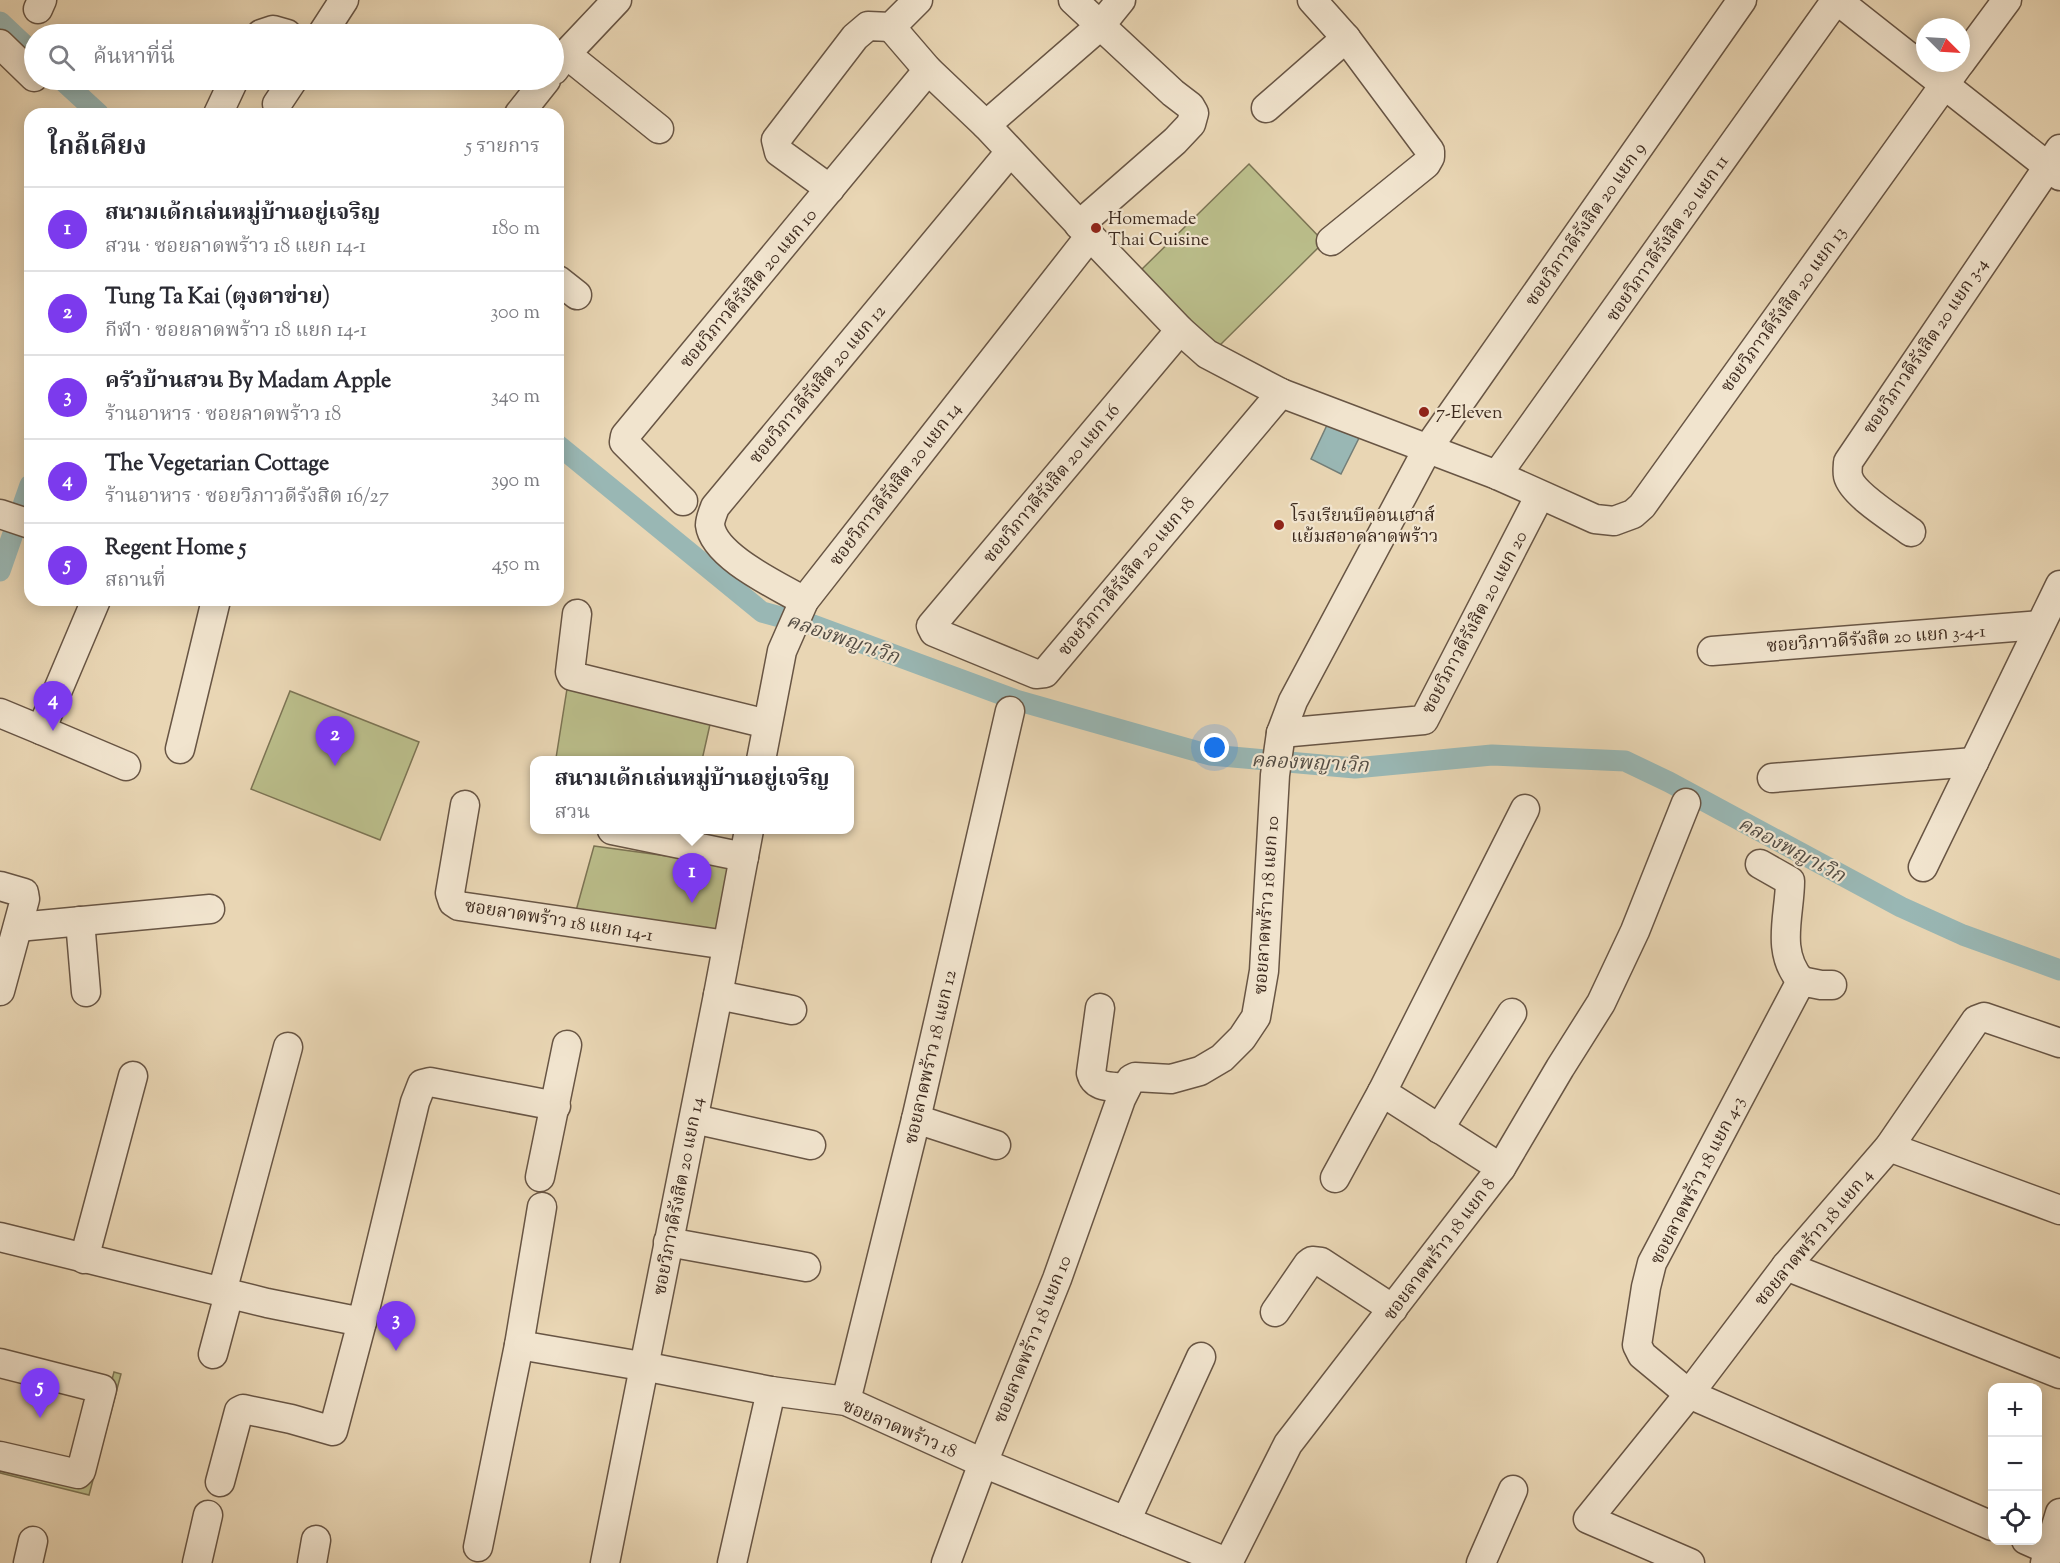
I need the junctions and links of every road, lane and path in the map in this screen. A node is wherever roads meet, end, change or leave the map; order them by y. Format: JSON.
{"nodes":[{"id":1,"x":344,"y":0,"type":"edge"},
{"id":2,"x":617,"y":0,"type":"edge"},
{"id":3,"x":918,"y":0,"type":"edge"},
{"id":4,"x":1073,"y":0,"type":"edge"},
{"id":5,"x":1121,"y":0,"type":"edge"},
{"id":6,"x":1312,"y":0,"type":"edge"},
{"id":7,"x":1742,"y":0,"type":"edge"},
{"id":8,"x":1837,"y":0,"type":"edge"},
{"id":9,"x":2007,"y":0,"type":"edge"},
{"id":10,"x":328,"y":24,"type":"edge"},
{"id":11,"x":1100,"y":26,"type":"junction"},
{"id":12,"x":891,"y":27,"type":"junction"},
{"id":13,"x":1346,"y":38,"type":"junction"},
{"id":14,"x":0,"y":44,"type":"edge"},
{"id":15,"x":1970,"y":50,"type":"edge"},
{"id":16,"x":564,"y":58,"type":"edge"},
{"id":17,"x":564,"y":65,"type":"edge"},
{"id":18,"x":24,"y":67,"type":"edge"},
{"id":19,"x":928,"y":70,"type":"junction"},
{"id":20,"x":1954,"y":72,"type":"edge"},
{"id":21,"x":1944,"y":86,"type":"junction"},
{"id":22,"x":229,"y":90,"type":"edge"},
{"id":23,"x":286,"y":90,"type":"edge"},
{"id":24,"x":538,"y":90,"type":"edge"},
{"id":25,"x":277,"y":104,"type":"dead end"},
{"id":26,"x":221,"y":108,"type":"edge"},
{"id":27,"x":524,"y":108,"type":"edge"},
{"id":28,"x":1266,"y":108,"type":"dead end"},
{"id":29,"x":986,"y":125,"type":"junction"},
{"id":30,"x":659,"y":129,"type":"dead end"},
{"id":31,"x":1010,"y":152,"type":"junction"},
{"id":32,"x":2056,"y":164,"type":"edge"},
{"id":33,"x":830,"y":189,"type":"junction"},
{"id":34,"x":1085,"y":231,"type":"junction"},
{"id":35,"x":1330,"y":241,"type":"dead end"},
{"id":36,"x":1180,"y":330,"type":"junction"},
{"id":37,"x":1281,"y":393,"type":"junction"},
{"id":38,"x":1428,"y":448,"type":"junction"},
{"id":39,"x":1497,"y":475,"type":"junction"},
{"id":40,"x":1540,"y":495,"type":"junction"},
{"id":41,"x":683,"y":501,"type":"dead end"},
{"id":42,"x":1911,"y":532,"type":"dead end"},
{"id":43,"x":2060,"y":585,"type":"edge"},
{"id":44,"x":804,"y":601,"type":"junction"},
{"id":45,"x":93,"y":606,"type":"edge"},
{"id":46,"x":215,"y":606,"type":"edge"},
{"id":47,"x":577,"y":614,"type":"dead end"},
{"id":48,"x":2040,"y":625,"type":"junction"},
{"id":49,"x":940,"y":635,"type":"joint"},
{"id":50,"x":1712,"y":651,"type":"dead end"},
{"id":51,"x":1010,"y":711,"type":"dead end"},
{"id":52,"x":0,"y":713,"type":"edge"},
{"id":53,"x":767,"y":724,"type":"junction"},
{"id":54,"x":41,"y":730,"type":"junction"},
{"id":55,"x":1281,"y":733,"type":"junction"},
{"id":56,"x":180,"y":749,"type":"dead end"},
{"id":57,"x":762,"y":756,"type":"edge"},
{"id":58,"x":1974,"y":762,"type":"junction"},
{"id":59,"x":126,"y":766,"type":"dead end"},
{"id":60,"x":1772,"y":778,"type":"dead end"},
{"id":61,"x":1686,"y":803,"type":"dead end"},
{"id":62,"x":465,"y":805,"type":"dead end"},
{"id":63,"x":1525,"y":809,"type":"dead end"},
{"id":64,"x":632,"y":834,"type":"edge"},
{"id":65,"x":748,"y":834,"type":"edge"},
{"id":66,"x":744,"y":857,"type":"junction"},
{"id":67,"x":1760,"y":864,"type":"dead end"},
{"id":68,"x":1923,"y":867,"type":"dead end"},
{"id":69,"x":0,"y":886,"type":"edge"},
{"id":70,"x":210,"y":909,"type":"dead end"},
{"id":71,"x":80,"y":921,"type":"junction"},
{"id":72,"x":18,"y":927,"type":"junction"},
{"id":73,"x":727,"y":945,"type":"junction"},
{"id":74,"x":1801,"y":981,"type":"junction"},
{"id":75,"x":1832,"y":985,"type":"dead end"},
{"id":76,"x":0,"y":991,"type":"edge"},
{"id":77,"x":86,"y":992,"type":"dead end"},
{"id":78,"x":718,"y":995,"type":"junction"},
{"id":79,"x":1100,"y":1008,"type":"dead end"},
{"id":80,"x":792,"y":1010,"type":"dead end"},
{"id":81,"x":1512,"y":1013,"type":"dead end"},
{"id":82,"x":2060,"y":1043,"type":"edge"},
{"id":83,"x":567,"y":1046,"type":"dead end"},
{"id":84,"x":288,"y":1047,"type":"dead end"},
{"id":85,"x":133,"y":1076,"type":"dead end"},
{"id":86,"x":1126,"y":1088,"type":"junction"},
{"id":87,"x":1382,"y":1092,"type":"junction"},
{"id":88,"x":556,"y":1106,"type":"junction"},
{"id":89,"x":694,"y":1119,"type":"junction"},
{"id":90,"x":916,"y":1119,"type":"junction"},
{"id":91,"x":1439,"y":1129,"type":"junction"},
{"id":92,"x":811,"y":1145,"type":"dead end"},
{"id":93,"x":996,"y":1145,"type":"dead end"},
{"id":94,"x":1889,"y":1147,"type":"junction"},
{"id":95,"x":1501,"y":1168,"type":"junction"},
{"id":96,"x":540,"y":1177,"type":"dead end"},
{"id":97,"x":1335,"y":1178,"type":"dead end"},
{"id":98,"x":542,"y":1207,"type":"dead end"},
{"id":99,"x":2060,"y":1210,"type":"edge"},
{"id":100,"x":0,"y":1237,"type":"edge"},
{"id":101,"x":668,"y":1242,"type":"junction"},
{"id":102,"x":84,"y":1259,"type":"junction"},
{"id":103,"x":1786,"y":1266,"type":"junction"},
{"id":104,"x":806,"y":1267,"type":"dead end"},
{"id":105,"x":226,"y":1293,"type":"junction"},
{"id":106,"x":1393,"y":1309,"type":"junction"},
{"id":107,"x":1275,"y":1312,"type":"dead end"},
{"id":108,"x":362,"y":1322,"type":"junction"},
{"id":109,"x":519,"y":1345,"type":"junction"},
{"id":110,"x":213,"y":1354,"type":"dead end"},
{"id":111,"x":1202,"y":1357,"type":"dead end"},
{"id":112,"x":0,"y":1362,"type":"edge"},
{"id":113,"x":645,"y":1366,"type":"junction"},
{"id":114,"x":2060,"y":1374,"type":"edge"},
{"id":115,"x":771,"y":1391,"type":"junction"},
{"id":116,"x":1689,"y":1394,"type":"junction"},
{"id":117,"x":846,"y":1401,"type":"junction"},
{"id":118,"x":0,"y":1456,"type":"edge"},
{"id":119,"x":982,"y":1463,"type":"junction"},
{"id":120,"x":220,"y":1482,"type":"dead end"},
{"id":121,"x":1513,"y":1490,"type":"dead end"},
{"id":122,"x":2060,"y":1513,"type":"edge"},
{"id":123,"x":208,"y":1515,"type":"dead end"},
{"id":124,"x":1126,"y":1521,"type":"junction"},
{"id":125,"x":1988,"y":1524,"type":"edge"},
{"id":126,"x":478,"y":1547,"type":"dead end"},
{"id":127,"x":2040,"y":1551,"type":"edge"},
{"id":128,"x":197,"y":1563,"type":"edge"},
{"id":129,"x":605,"y":1563,"type":"edge"},
{"id":130,"x":732,"y":1563,"type":"edge"},
{"id":131,"x":946,"y":1563,"type":"edge"},
{"id":132,"x":1229,"y":1563,"type":"edge"},
{"id":133,"x":1481,"y":1563,"type":"edge"},
{"id":134,"x":1690,"y":1563,"type":"edge"}],
"edges":[{"from":1,"to":10,"type":"street"},
{"from":2,"to":16,"type":"street"},
{"from":3,"to":12,"type":"street"},
{"from":4,"to":11,"type":"street"},
{"from":5,"to":11,"type":"street"},
{"from":6,"to":13,"type":"street"},
{"from":7,"to":38,"type":"street","name":"ซอยวิภาวดีรังสิต 20 แยก 9"},
{"from":8,"to":21,"type":"street"},
{"from":8,"to":39,"type":"street","name":"ซอยวิภาวดีรังสิต 20 แยก 11"},
{"from":9,"to":15,"type":"street","name":"ซอยวิภาวดีรังสิต 20 แยก 13"},
{"from":11,"to":29,"type":"street"},
{"from":11,"to":34,"type":"street","name":"ซอยวิภาวดีรังสิต 20 แยก 14"},
{"from":12,"to":19,"type":"street"},
{"from":12,"to":33,"type":"street"},
{"from":13,"to":28,"type":"street"},
{"from":13,"to":35,"type":"street"},
{"from":14,"to":18,"type":"street"},
{"from":17,"to":30,"type":"street"},
{"from":19,"to":29,"type":"street"},
{"from":19,"to":33,"type":"street","name":"ซอยวิภาวดีรังสิต 20 แยก 10"},
{"from":20,"to":21,"type":"street","name":"ซอยวิภาวดีรังสิต 20 แยก 13"},
{"from":21,"to":32,"type":"street"},
{"from":21,"to":40,"type":"street","name":"ซอยวิภาวดีรังสิต 20 แยก 13"},
{"from":22,"to":26,"type":"street"},
{"from":23,"to":25,"type":"street"},
{"from":24,"to":27,"type":"street"},
{"from":29,"to":31,"type":"street"},
{"from":31,"to":34,"type":"street"},
{"from":31,"to":44,"type":"street","name":"ซอยวิภาวดีรังสิต 20 แยก 12"},
{"from":32,"to":42,"type":"street","name":"ซอยวิภาวดีรังสิต 20 แยก 3-4"},
{"from":33,"to":41,"type":"street","name":"ซอยวิภาวดีรังสิต 20 แยก 10"},
{"from":34,"to":36,"type":"street"},
{"from":34,"to":44,"type":"street","name":"ซอยวิภาวดีรังสิต 20 แยก 14"},
{"from":36,"to":37,"type":"street"},
{"from":36,"to":49,"type":"street","name":"ซอยวิภาวดีรังสิต 20 แยก 16"},
{"from":37,"to":38,"type":"street"},
{"from":37,"to":49,"type":"street","name":"ซอยวิภาวดีรังสิต 20 แยก 18"},
{"from":38,"to":39,"type":"street"},
{"from":38,"to":55,"type":"street","name":"ซอยลาดพร้าว 18 แยก 10"},
{"from":39,"to":40,"type":"street"},
{"from":40,"to":55,"type":"street","name":"ซอยวิภาวดีรังสิต 20 แยก 20"},
{"from":43,"to":48,"type":"street"},
{"from":44,"to":53,"type":"street","name":"ซอยวิภาวดีรังสิต 20 แยก 14"},
{"from":45,"to":54,"type":"street"},
{"from":46,"to":56,"type":"street"},
{"from":47,"to":53,"type":"street"},
{"from":48,"to":50,"type":"street","name":"ซอยวิภาวดีรังสิต 20 แยก 3-4-1"},
{"from":48,"to":58,"type":"street"},
{"from":51,"to":90,"type":"street","name":"ซอยลาดพร้าว 18 แยก 12"},
{"from":52,"to":54,"type":"street"},
{"from":53,"to":57,"type":"street","name":"ซอยวิภาวดีรังสิต 20 แยก 14"},
{"from":54,"to":59,"type":"street"},
{"from":55,"to":86,"type":"street","name":"ซอยลาดพร้าว 18 แยก 10"},
{"from":58,"to":60,"type":"street"},
{"from":58,"to":68,"type":"street"},
{"from":61,"to":95,"type":"street"},
{"from":62,"to":73,"type":"street","name":"ซอยลาดพร้าว 18 แยก 14-1"},
{"from":63,"to":87,"type":"street"},
{"from":64,"to":66,"type":"street"},
{"from":65,"to":66,"type":"street","name":"ซอยวิภาวดีรังสิต 20 แยก 14"},
{"from":66,"to":73,"type":"street","name":"ซอยวิภาวดีรังสิต 20 แยก 14"},
{"from":67,"to":74,"type":"street"},
{"from":69,"to":72,"type":"street"},
{"from":70,"to":71,"type":"street"},
{"from":71,"to":72,"type":"street"},
{"from":71,"to":77,"type":"street"},
{"from":72,"to":76,"type":"street"},
{"from":73,"to":78,"type":"street","name":"ซอยวิภาวดีรังสิต 20 แยก 14"},
{"from":74,"to":75,"type":"street"},
{"from":74,"to":116,"type":"street","name":"ซอยลาดพร้าว 18 แยก 4-3"},
{"from":78,"to":80,"type":"street"},
{"from":78,"to":89,"type":"street","name":"ซอยวิภาวดีรังสิต 20 แยก 14"},
{"from":79,"to":86,"type":"street"},
{"from":81,"to":91,"type":"street"},
{"from":82,"to":94,"type":"street","name":"ซอยลาดพร้าว 18 แยก 4"},
{"from":83,"to":88,"type":"street"},
{"from":84,"to":105,"type":"street"},
{"from":85,"to":102,"type":"street"},
{"from":86,"to":119,"type":"street","name":"ซอยลาดพร้าว 18 แยก 10"},
{"from":87,"to":91,"type":"street","name":"ซอยลาดพร้าว 18 แยก 8"},
{"from":87,"to":97,"type":"street"},
{"from":88,"to":96,"type":"street"},
{"from":88,"to":108,"type":"street"},
{"from":89,"to":92,"type":"street"},
{"from":89,"to":101,"type":"street","name":"ซอยวิภาวดีรังสิต 20 แยก 14"},
{"from":90,"to":93,"type":"street"},
{"from":90,"to":117,"type":"street","name":"ซอยลาดพร้าว 18 แยก 12"},
{"from":91,"to":95,"type":"street","name":"ซอยลาดพร้าว 18 แยก 8"},
{"from":94,"to":99,"type":"street"},
{"from":94,"to":103,"type":"street","name":"ซอยลาดพร้าว 18 แยก 4"},
{"from":95,"to":106,"type":"street","name":"ซอยลาดพร้าว 18 แยก 8"},
{"from":98,"to":109,"type":"street"},
{"from":100,"to":102,"type":"street"},
{"from":101,"to":104,"type":"street"},
{"from":101,"to":113,"type":"street","name":"ซอยวิภาวดีรังสิต 20 แยก 14"},
{"from":102,"to":105,"type":"street"},
{"from":103,"to":114,"type":"street"},
{"from":103,"to":116,"type":"street","name":"ซอยลาดพร้าว 18 แยก 4"},
{"from":105,"to":108,"type":"street"},
{"from":105,"to":110,"type":"street"},
{"from":106,"to":107,"type":"street"},
{"from":106,"to":132,"type":"street","name":"ซอยลาดพร้าว 18 แยก 8"},
{"from":108,"to":120,"type":"street"},
{"from":109,"to":113,"type":"street","name":"ซอยลาดพร้าว 18"},
{"from":109,"to":126,"type":"street"},
{"from":111,"to":124,"type":"street"},
{"from":112,"to":118,"type":"street"},
{"from":113,"to":115,"type":"street","name":"ซอยลาดพร้าว 18"},
{"from":113,"to":129,"type":"street","name":"ซอยวิภาวดีรังสิต 20 แยก 14"},
{"from":115,"to":117,"type":"street","name":"ซอยลาดพร้าว 18"},
{"from":115,"to":130,"type":"street"},
{"from":116,"to":125,"type":"street","name":"ซอยลาดพร้าว 18 แยก 4-3"},
{"from":116,"to":134,"type":"street","name":"ซอยลาดพร้าว 18 แยก 4"},
{"from":117,"to":119,"type":"street","name":"ซอยลาดพร้าว 18"},
{"from":119,"to":124,"type":"street","name":"ซอยลาดพร้าว 18"},
{"from":119,"to":131,"type":"street","name":"ซอยลาดพร้าว 18 แยก 10"},
{"from":121,"to":133,"type":"street"},
{"from":122,"to":127,"type":"street"},
{"from":123,"to":128,"type":"street"},
{"from":124,"to":132,"type":"street","name":"ซอยลาดพร้าว 18"}]}
